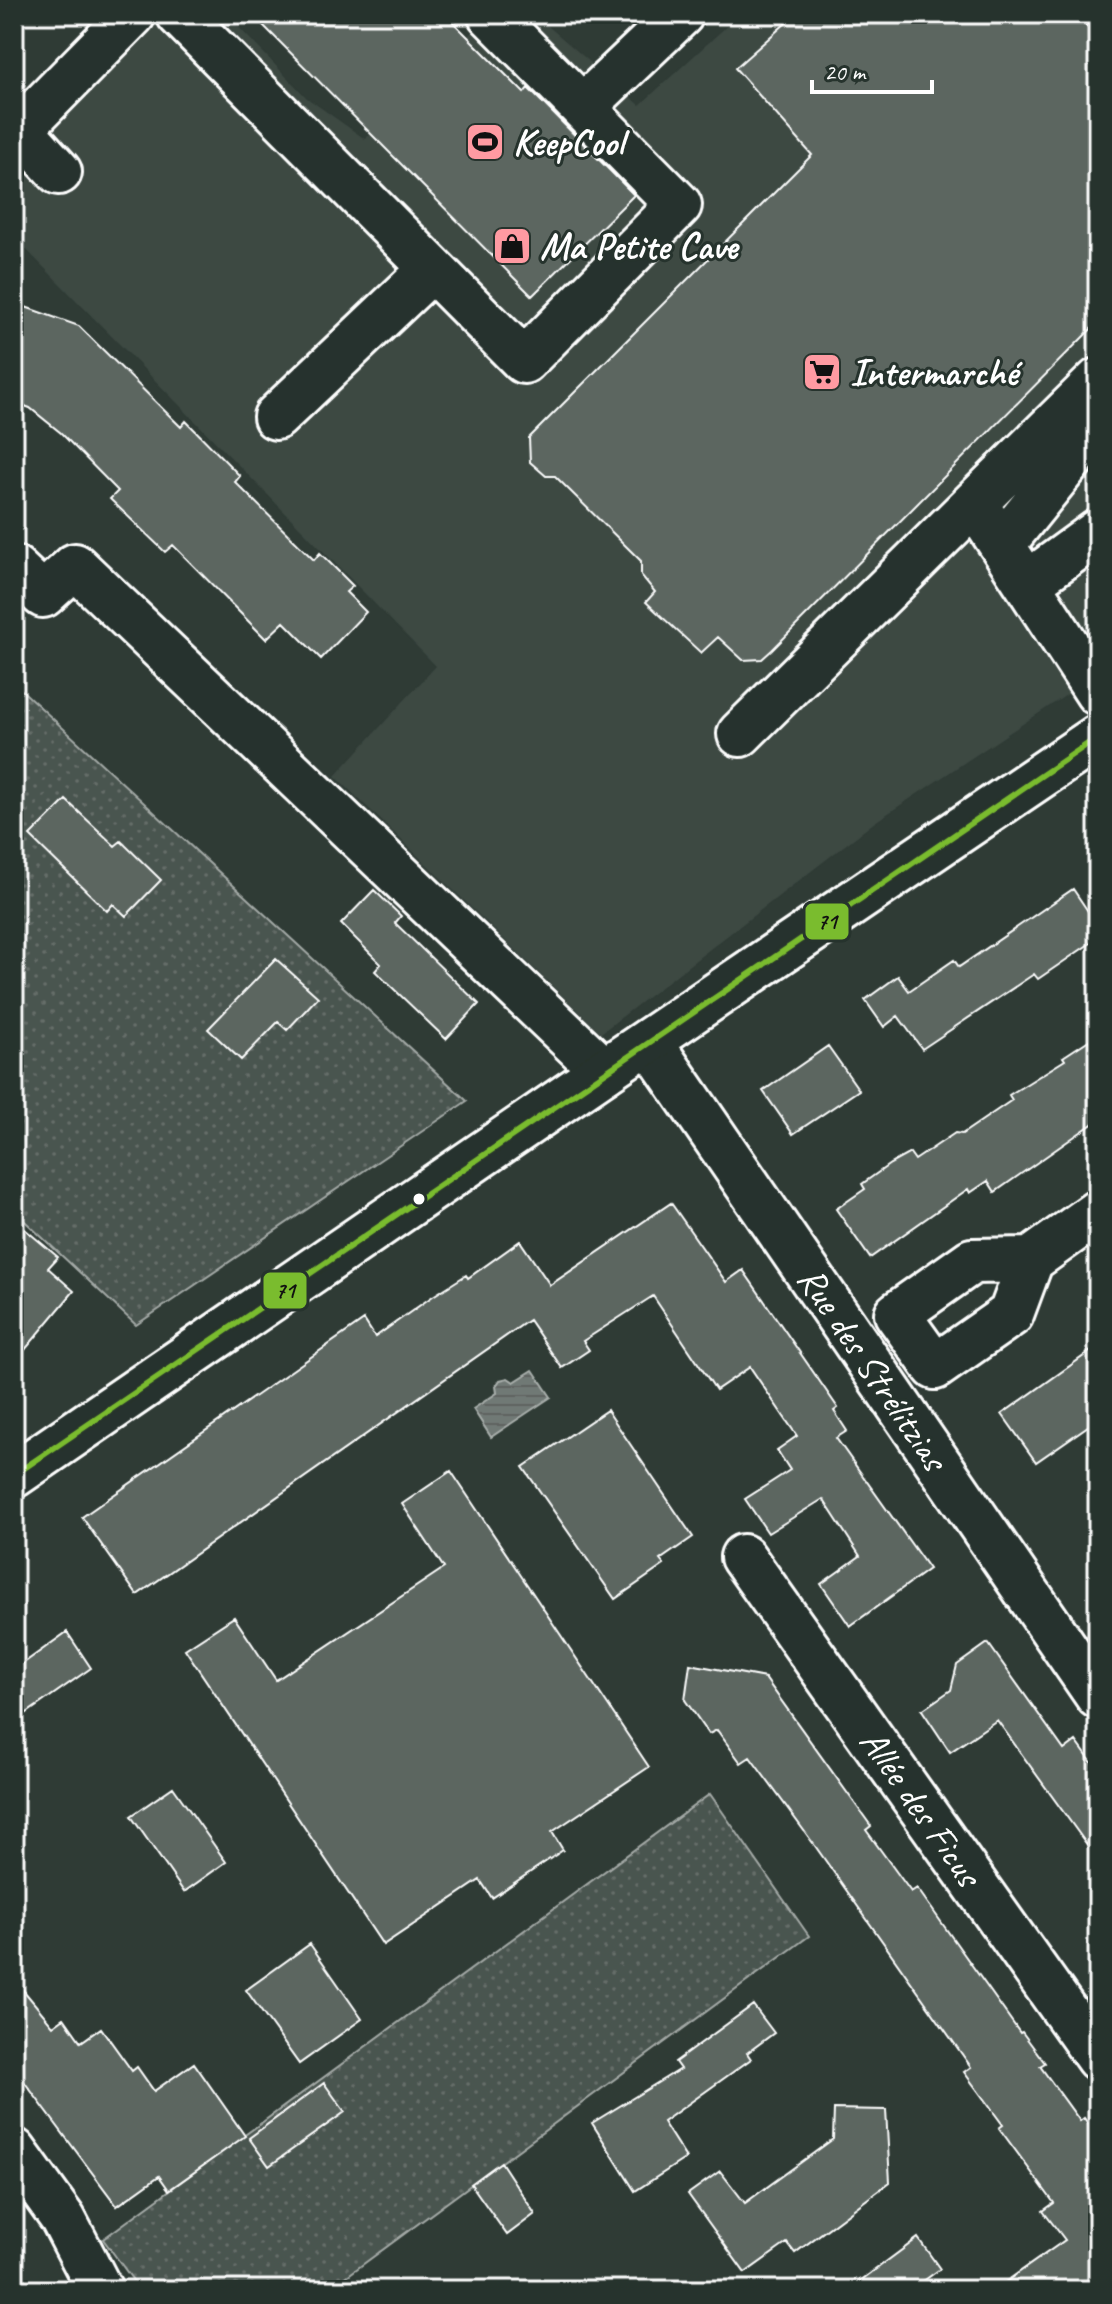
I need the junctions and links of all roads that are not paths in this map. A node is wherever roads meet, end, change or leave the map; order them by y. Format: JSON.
{"nodes":[{"id":1,"x":133,"y":14,"type":"edge"},
{"id":2,"x":179,"y":14,"type":"edge"},
{"id":3,"x":490,"y":14,"type":"edge"},
{"id":4,"x":681,"y":14,"type":"edge"},
{"id":5,"x":583,"y":107,"type":"junction"},
{"id":6,"x":17,"y":132,"type":"edge"},
{"id":7,"x":59,"y":172,"type":"dead end"},
{"id":8,"x":432,"y":269,"type":"junction"},
{"id":9,"x":1098,"y":381,"type":"edge"},
{"id":10,"x":276,"y":417,"type":"dead end"},
{"id":11,"x":1098,"y":426,"type":"edge"},
{"id":12,"x":975,"y":504,"type":"junction"},
{"id":13,"x":1098,"y":532,"type":"edge"},
{"id":14,"x":1002,"y":545,"type":"junction"},
{"id":15,"x":14,"y":568,"type":"edge"},
{"id":16,"x":1028,"y":583,"type":"junction"},
{"id":17,"x":1098,"y":693,"type":"edge"},
{"id":18,"x":740,"y":734,"type":"dead end"},
{"id":19,"x":1098,"y":737,"type":"edge"},
{"id":20,"x":649,"y":1041,"type":"junction"},
{"id":21,"x":604,"y":1071,"type":"junction"},
{"id":22,"x":1098,"y":1212,"type":"edge"},
{"id":23,"x":1031,"y":1260,"type":"dead end"},
{"id":24,"x":14,"y":1475,"type":"edge"},
{"id":25,"x":743,"y":1557,"type":"dead end"},
{"id":26,"x":1084,"y":1649,"type":"edge"},
{"id":27,"x":1098,"y":1696,"type":"edge"},
{"id":28,"x":1098,"y":2058,"type":"edge"},
{"id":29,"x":14,"y":2151,"type":"edge"},
{"id":30,"x":100,"y":2290,"type":"edge"}],
"edges":[{"from":1,"to":6,"type":"street"},
{"from":2,"to":8,"type":"street"},
{"from":3,"to":5,"type":"street"},
{"from":4,"to":5,"type":"street"},
{"from":5,"to":8,"type":"street"},
{"from":6,"to":7,"type":"street"},
{"from":8,"to":10,"type":"street"},
{"from":9,"to":12,"type":"street"},
{"from":11,"to":14,"type":"street"},
{"from":12,"to":14,"type":"street"},
{"from":12,"to":18,"type":"street"},
{"from":13,"to":16,"type":"street"},
{"from":14,"to":16,"type":"street"},
{"from":15,"to":21,"type":"street"},
{"from":16,"to":17,"type":"street"},
{"from":19,"to":20,"type":"street"},
{"from":20,"to":21,"type":"street"},
{"from":20,"to":26,"type":"street","name":"Rue des Strélitzias"},
{"from":21,"to":24,"type":"street"},
{"from":22,"to":23,"type":"street"},
{"from":25,"to":28,"type":"street","name":"Allée des Ficus"},
{"from":26,"to":27,"type":"street","name":"Rue des Strélitzias"},
{"from":29,"to":30,"type":"street"}]}
